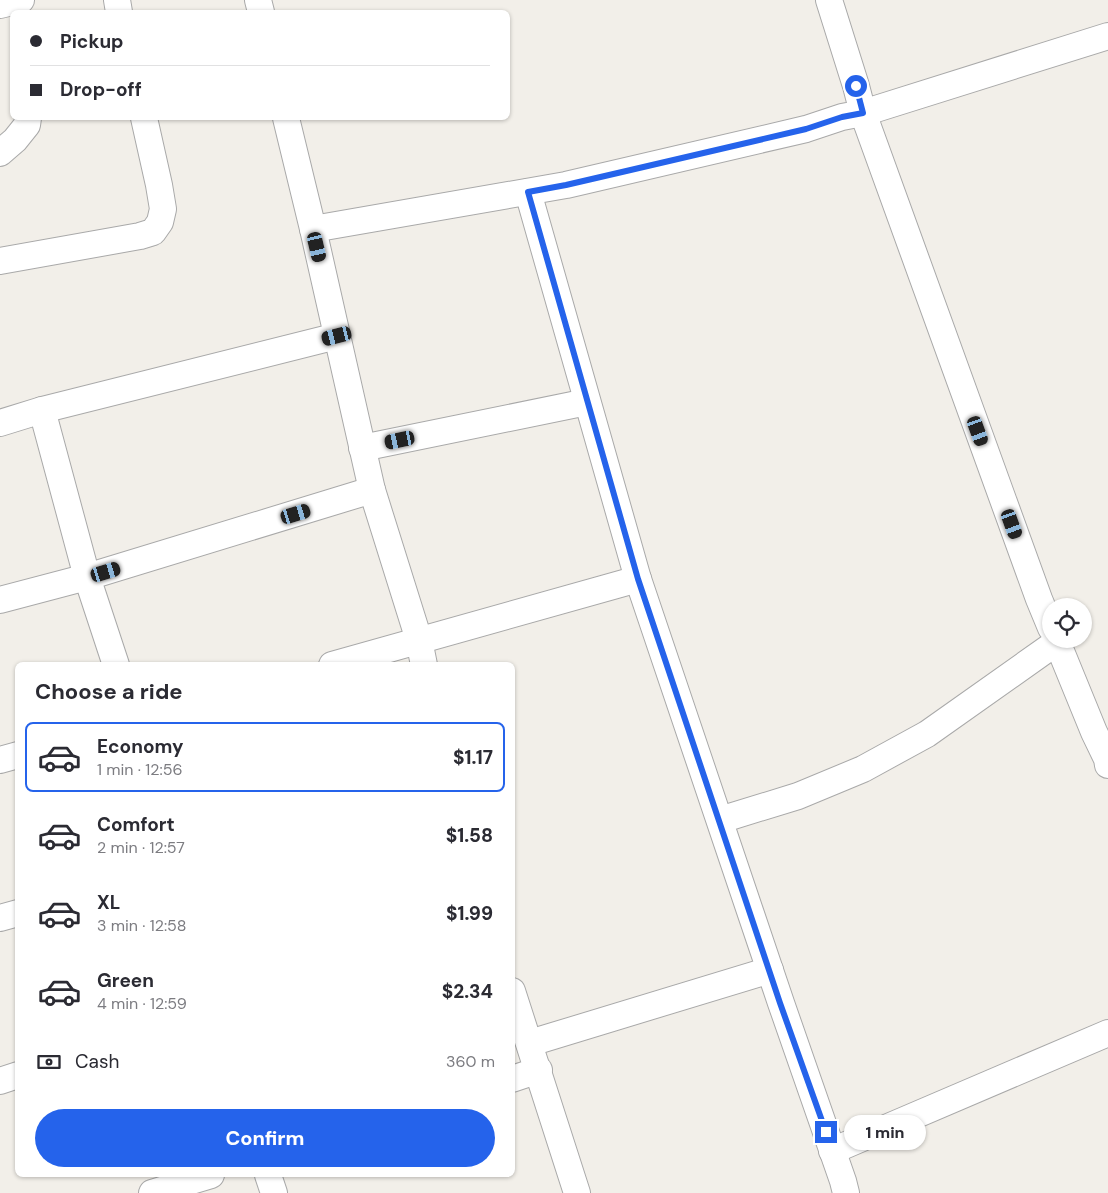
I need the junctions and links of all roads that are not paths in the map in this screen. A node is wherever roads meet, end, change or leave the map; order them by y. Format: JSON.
{"nodes":[{"id":1,"x":829,"y":0,"type":"edge"},
{"id":2,"x":1108,"y":36,"type":"edge"},
{"id":3,"x":863,"y":113,"type":"junction"},
{"id":4,"x":28,"y":120,"type":"edge"},
{"id":5,"x":144,"y":120,"type":"edge"},
{"id":6,"x":286,"y":120,"type":"edge"},
{"id":7,"x":0,"y":153,"type":"edge"},
{"id":8,"x":528,"y":192,"type":"junction"},
{"id":9,"x":313,"y":229,"type":"junction"},
{"id":10,"x":0,"y":261,"type":"edge"},
{"id":11,"x":337,"y":336,"type":"junction"},
{"id":12,"x":587,"y":402,"type":"junction"},
{"id":13,"x":42,"y":410,"type":"junction"},
{"id":14,"x":0,"y":423,"type":"edge"},
{"id":15,"x":362,"y":448,"type":"junction"},
{"id":16,"x":372,"y":490,"type":"junction"},
{"id":17,"x":87,"y":578,"type":"junction"},
{"id":18,"x":638,"y":579,"type":"junction"},
{"id":19,"x":0,"y":600,"type":"edge"},
{"id":20,"x":1042,"y":606,"type":"edge"},
{"id":21,"x":1042,"y":646,"type":"edge"},
{"id":22,"x":1060,"y":648,"type":"edge"},
{"id":23,"x":421,"y":653,"type":"edge"},
{"id":24,"x":115,"y":662,"type":"edge"},
{"id":25,"x":354,"y":662,"type":"edge"},
{"id":26,"x":15,"y":756,"type":"edge"},
{"id":27,"x":0,"y":760,"type":"edge"},
{"id":28,"x":1108,"y":765,"type":"edge"},
{"id":29,"x":720,"y":820,"type":"junction"},
{"id":30,"x":15,"y":914,"type":"edge"},
{"id":31,"x":0,"y":918,"type":"edge"},
{"id":32,"x":770,"y":970,"type":"junction"},
{"id":33,"x":515,"y":1000,"type":"edge"},
{"id":34,"x":1108,"y":1033,"type":"edge"},
{"id":35,"x":530,"y":1043,"type":"junction"},
{"id":36,"x":539,"y":1070,"type":"junction"},
{"id":37,"x":15,"y":1076,"type":"edge"},
{"id":38,"x":515,"y":1078,"type":"edge"},
{"id":39,"x":0,"y":1081,"type":"edge"},
{"id":40,"x":832,"y":1151,"type":"junction"},
{"id":41,"x":204,"y":1177,"type":"edge"},
{"id":42,"x":269,"y":1177,"type":"edge"},
{"id":43,"x":152,"y":1193,"type":"edge"},
{"id":44,"x":274,"y":1193,"type":"edge"},
{"id":45,"x":577,"y":1193,"type":"edge"},
{"id":46,"x":846,"y":1193,"type":"edge"}],
"edges":[{"from":1,"to":3,"type":"street"},
{"from":2,"to":3,"type":"street"},
{"from":3,"to":8,"type":"street"},
{"from":3,"to":20,"type":"street"},
{"from":4,"to":7,"type":"street"},
{"from":5,"to":10,"type":"street"},
{"from":6,"to":9,"type":"street"},
{"from":8,"to":9,"type":"street"},
{"from":8,"to":12,"type":"street"},
{"from":9,"to":11,"type":"street"},
{"from":11,"to":13,"type":"street"},
{"from":11,"to":15,"type":"street"},
{"from":12,"to":15,"type":"street"},
{"from":12,"to":18,"type":"street"},
{"from":13,"to":14,"type":"street"},
{"from":13,"to":17,"type":"street"},
{"from":15,"to":16,"type":"street"},
{"from":16,"to":17,"type":"street"},
{"from":16,"to":23,"type":"street"},
{"from":17,"to":19,"type":"street"},
{"from":17,"to":24,"type":"street"},
{"from":18,"to":23,"type":"street"},
{"from":18,"to":29,"type":"street"},
{"from":21,"to":29,"type":"street"},
{"from":22,"to":28,"type":"street"},
{"from":23,"to":25,"type":"street"},
{"from":26,"to":27,"type":"street"},
{"from":29,"to":32,"type":"street"},
{"from":30,"to":31,"type":"street"},
{"from":32,"to":35,"type":"street"},
{"from":32,"to":40,"type":"street"},
{"from":33,"to":35,"type":"street"},
{"from":34,"to":40,"type":"street"},
{"from":35,"to":36,"type":"street"},
{"from":36,"to":38,"type":"street"},
{"from":36,"to":45,"type":"street"},
{"from":37,"to":39,"type":"street"},
{"from":40,"to":46,"type":"street"},
{"from":41,"to":43,"type":"street"},
{"from":42,"to":44,"type":"street"}]}
